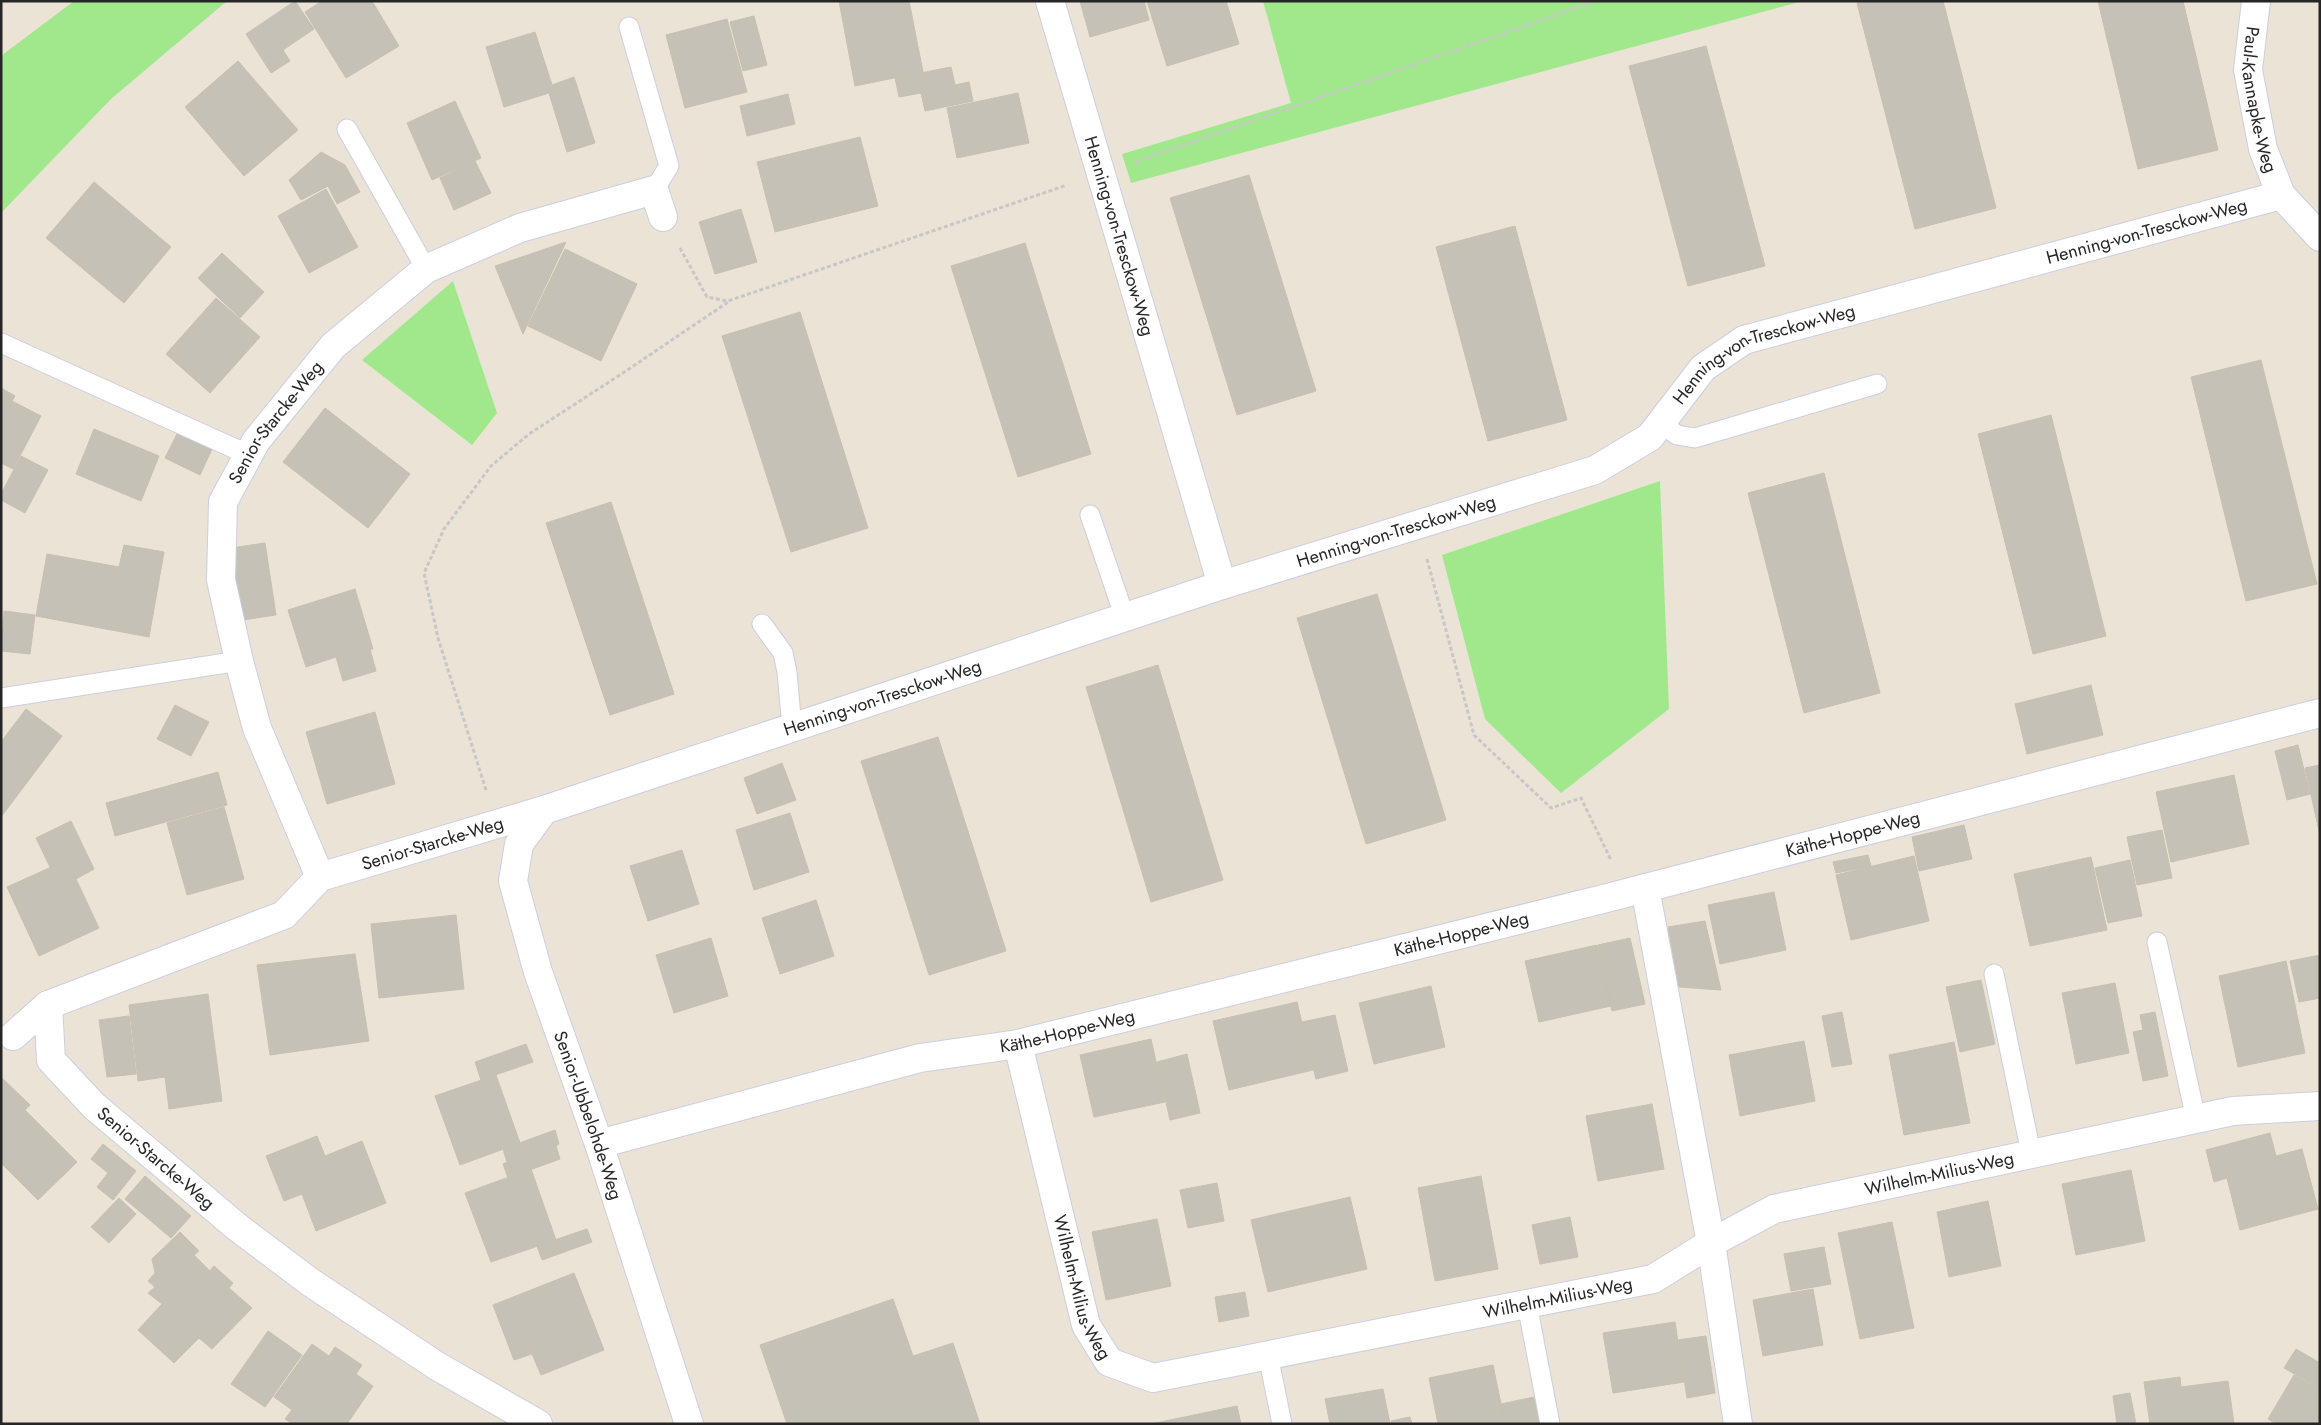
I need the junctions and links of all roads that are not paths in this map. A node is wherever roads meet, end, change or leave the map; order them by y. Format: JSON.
{"nodes":[{"id":1,"x":1050,"y":1,"type":"edge"},
{"id":2,"x":2256,"y":1,"type":"edge"},
{"id":3,"x":629,"y":27,"type":"dead end"},
{"id":4,"x":347,"y":130,"type":"dead end"},
{"id":5,"x":654,"y":190,"type":"junction"},
{"id":6,"x":2281,"y":194,"type":"junction"},
{"id":7,"x":663,"y":217,"type":"road end"},
{"id":8,"x":2320,"y":237,"type":"edge"},
{"id":9,"x":426,"y":269,"type":"junction"},
{"id":10,"x":1,"y":343,"type":"edge"},
{"id":11,"x":1877,"y":384,"type":"dead end"},
{"id":12,"x":1661,"y":424,"type":"junction"},
{"id":13,"x":249,"y":455,"type":"junction"},
{"id":14,"x":1090,"y":515,"type":"dead end"},
{"id":15,"x":1222,"y":585,"type":"junction"},
{"id":16,"x":1124,"y":618,"type":"junction"},
{"id":17,"x":762,"y":624,"type":"dead end"},
{"id":18,"x":239,"y":661,"type":"junction"},
{"id":19,"x":1,"y":698,"type":"edge"},
{"id":20,"x":2320,"y":713,"type":"edge"},
{"id":21,"x":792,"y":728,"type":"junction"},
{"id":22,"x":544,"y":810,"type":"junction"},
{"id":23,"x":320,"y":877,"type":"junction"},
{"id":24,"x":1636,"y":891,"type":"junction"},
{"id":25,"x":2157,"y":942,"type":"dead end"},
{"id":26,"x":1994,"y":974,"type":"dead end"},
{"id":27,"x":48,"y":1005,"type":"junction"},
{"id":28,"x":13,"y":1036,"type":"dead end"},
{"id":29,"x":1018,"y":1044,"type":"junction"},
{"id":30,"x":2320,"y":1106,"type":"edge"},
{"id":31,"x":2196,"y":1119,"type":"junction"},
{"id":32,"x":599,"y":1144,"type":"junction"},
{"id":33,"x":2031,"y":1153,"type":"junction"},
{"id":34,"x":1711,"y":1243,"type":"junction"},
{"id":35,"x":1527,"y":1304,"type":"junction"},
{"id":36,"x":1268,"y":1355,"type":"junction"},
{"id":37,"x":538,"y":1424,"type":"edge"},
{"id":38,"x":689,"y":1424,"type":"edge"},
{"id":39,"x":1282,"y":1424,"type":"edge"},
{"id":40,"x":1550,"y":1424,"type":"edge"},
{"id":41,"x":1738,"y":1424,"type":"edge"}],
"edges":[{"from":1,"to":15,"type":"street","name":"Henning-von-Tresckow-Weg"},
{"from":2,"to":6,"type":"street","name":"Paul-Kannapke-Weg"},
{"from":3,"to":5,"type":"lane"},
{"from":4,"to":9,"type":"lane"},
{"from":5,"to":7,"type":"street"},
{"from":5,"to":9,"type":"street","name":"Senior-Starcke-Weg"},
{"from":6,"to":8,"type":"street"},
{"from":6,"to":12,"type":"street","name":"Henning-von-Tresckow-Weg"},
{"from":9,"to":13,"type":"street","name":"Senior-Starcke-Weg"},
{"from":10,"to":13,"type":"lane"},
{"from":11,"to":12,"type":"lane"},
{"from":12,"to":15,"type":"street","name":"Henning-von-Tresckow-Weg"},
{"from":13,"to":18,"type":"street","name":"Senior-Starcke-Weg"},
{"from":14,"to":16,"type":"lane"},
{"from":15,"to":16,"type":"street","name":"Henning-von-Tresckow-Weg"},
{"from":16,"to":21,"type":"street","name":"Henning-von-Tresckow-Weg"},
{"from":17,"to":21,"type":"lane"},
{"from":18,"to":19,"type":"lane"},
{"from":18,"to":23,"type":"street","name":"Senior-Starcke-Weg"},
{"from":20,"to":24,"type":"street","name":"Käthe-Hoppe-Weg"},
{"from":21,"to":22,"type":"street","name":"Henning-von-Tresckow-Weg"},
{"from":22,"to":23,"type":"street","name":"Senior-Starcke-Weg"},
{"from":22,"to":32,"type":"street","name":"Senior-Ubbelohde-Weg"},
{"from":23,"to":27,"type":"street","name":"Senior-Starcke-Weg"},
{"from":24,"to":29,"type":"street","name":"Käthe-Hoppe-Weg"},
{"from":24,"to":34,"type":"street"},
{"from":25,"to":31,"type":"lane"},
{"from":26,"to":33,"type":"lane"},
{"from":27,"to":28,"type":"street","name":"Senior-Starcke-Weg"},
{"from":27,"to":37,"type":"street","name":"Senior-Starcke-Weg"},
{"from":29,"to":32,"type":"street","name":"Käthe-Hoppe-Weg"},
{"from":29,"to":36,"type":"street","name":"Wilhelm-Milius-Weg"},
{"from":30,"to":31,"type":"street","name":"Wilhelm-Milius-Weg"},
{"from":31,"to":33,"type":"street","name":"Wilhelm-Milius-Weg"},
{"from":32,"to":38,"type":"street","name":"Senior-Ubbelohde-Weg"},
{"from":33,"to":34,"type":"street","name":"Wilhelm-Milius-Weg"},
{"from":34,"to":35,"type":"street","name":"Wilhelm-Milius-Weg"},
{"from":34,"to":41,"type":"street"},
{"from":35,"to":36,"type":"street","name":"Wilhelm-Milius-Weg"},
{"from":35,"to":40,"type":"lane"},
{"from":36,"to":39,"type":"lane"}]}
